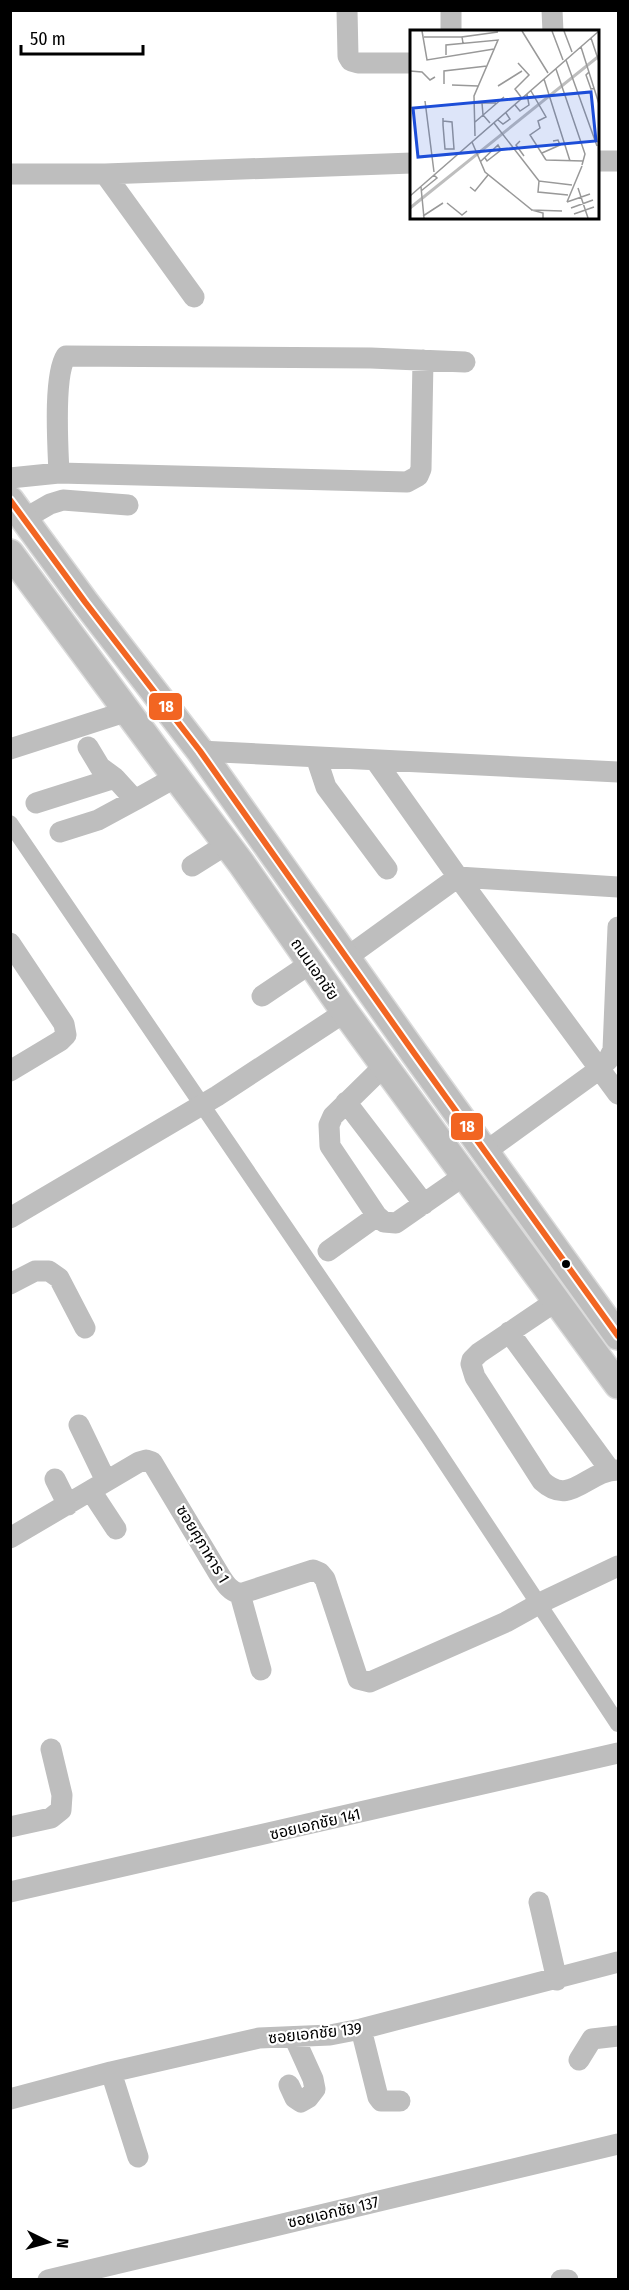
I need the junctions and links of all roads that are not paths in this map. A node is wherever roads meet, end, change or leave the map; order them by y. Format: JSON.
{"nodes":[{"id":1,"x":347,"y":10,"type":"edge"},
{"id":2,"x":450,"y":10,"type":"edge"},
{"id":3,"x":552,"y":10,"type":"edge"},
{"id":4,"x":451,"y":30,"type":"edge"},
{"id":5,"x":553,"y":30,"type":"edge"},
{"id":6,"x":410,"y":63,"type":"edge"},
{"id":7,"x":599,"y":161,"type":"edge"},
{"id":8,"x":618,"y":161,"type":"edge"},
{"id":9,"x":410,"y":163,"type":"edge"},
{"id":10,"x":10,"y":174,"type":"edge"},
{"id":11,"x":105,"y":174,"type":"junction"},
{"id":12,"x":194,"y":297,"type":"dead end"},
{"id":13,"x":423,"y":360,"type":"junction"},
{"id":14,"x":465,"y":362,"type":"dead end"},
{"id":15,"x":59,"y":474,"type":"junction"},
{"id":16,"x":10,"y":478,"type":"edge"},
{"id":17,"x":128,"y":504,"type":"dead end"},
{"id":18,"x":17,"y":510,"type":"edge"},
{"id":19,"x":14,"y":564,"type":"edge"},
{"id":20,"x":128,"y":711,"type":"junction"},
{"id":21,"x":88,"y":747,"type":"dead end"},
{"id":22,"x":10,"y":749,"type":"edge"},
{"id":23,"x":200,"y":751,"type":"junction"},
{"id":24,"x":316,"y":757,"type":"junction"},
{"id":25,"x":375,"y":760,"type":"junction"},
{"id":26,"x":170,"y":769,"type":"junction"},
{"id":27,"x":618,"y":772,"type":"edge"},
{"id":28,"x":115,"y":778,"type":"junction"},
{"id":29,"x":135,"y":800,"type":"junction"},
{"id":30,"x":36,"y":803,"type":"dead end"},
{"id":31,"x":60,"y":832,"type":"dead end"},
{"id":32,"x":227,"y":844,"type":"junction"},
{"id":33,"x":192,"y":866,"type":"dead end"},
{"id":34,"x":387,"y":869,"type":"dead end"},
{"id":35,"x":458,"y":877,"type":"junction"},
{"id":36,"x":618,"y":887,"type":"edge"},
{"id":37,"x":618,"y":927,"type":"edge"},
{"id":38,"x":10,"y":943,"type":"edge"},
{"id":39,"x":346,"y":958,"type":"junction"},
{"id":40,"x":311,"y":963,"type":"junction"},
{"id":41,"x":262,"y":996,"type":"dead end"},
{"id":42,"x":345,"y":1012,"type":"junction"},
{"id":43,"x":384,"y":1066,"type":"junction"},
{"id":44,"x":600,"y":1068,"type":"junction"},
{"id":45,"x":10,"y":1071,"type":"edge"},
{"id":46,"x":618,"y":1094,"type":"edge"},
{"id":47,"x":346,"y":1102,"type":"junction"},
{"id":48,"x":485,"y":1152,"type":"junction"},
{"id":49,"x":465,"y":1176,"type":"junction"},
{"id":50,"x":424,"y":1204,"type":"junction"},
{"id":51,"x":377,"y":1216,"type":"junction"},
{"id":52,"x":10,"y":1218,"type":"edge"},
{"id":53,"x":328,"y":1251,"type":"dead end"},
{"id":54,"x":10,"y":1284,"type":"edge"},
{"id":55,"x":556,"y":1300,"type":"junction"},
{"id":56,"x":85,"y":1328,"type":"dead end"},
{"id":57,"x":509,"y":1332,"type":"junction"},
{"id":58,"x":618,"y":1336,"type":"edge"},
{"id":59,"x":618,"y":1385,"type":"edge"},
{"id":60,"x":79,"y":1425,"type":"dead end"},
{"id":61,"x":614,"y":1470,"type":"edge"},
{"id":62,"x":55,"y":1479,"type":"dead end"},
{"id":63,"x":98,"y":1486,"type":"junction"},
{"id":64,"x":68,"y":1505,"type":"junction"},
{"id":65,"x":116,"y":1529,"type":"dead end"},
{"id":66,"x":10,"y":1539,"type":"edge"},
{"id":67,"x":618,"y":1566,"type":"edge"},
{"id":68,"x":240,"y":1594,"type":"junction"},
{"id":69,"x":261,"y":1670,"type":"dead end"},
{"id":70,"x":51,"y":1749,"type":"dead end"},
{"id":71,"x":610,"y":1755,"type":"edge"},
{"id":72,"x":10,"y":1827,"type":"edge"},
{"id":73,"x":10,"y":1892,"type":"edge"},
{"id":74,"x":539,"y":1902,"type":"dead end"},
{"id":75,"x":618,"y":1962,"type":"edge"},
{"id":76,"x":557,"y":1980,"type":"junction"},
{"id":77,"x":362,"y":2029,"type":"junction"},
{"id":78,"x":618,"y":2036,"type":"edge"},
{"id":79,"x":294,"y":2037,"type":"junction"},
{"id":80,"x":579,"y":2060,"type":"dead end"},
{"id":81,"x":111,"y":2072,"type":"junction"},
{"id":82,"x":289,"y":2085,"type":"dead end"},
{"id":83,"x":10,"y":2099,"type":"edge"},
{"id":84,"x":400,"y":2101,"type":"dead end"},
{"id":85,"x":618,"y":2144,"type":"edge"},
{"id":86,"x":138,"y":2157,"type":"dead end"},
{"id":87,"x":48,"y":2280,"type":"edge"},
{"id":88,"x":561,"y":2280,"type":"edge"},
{"id":89,"x":568,"y":2280,"type":"edge"}],
"edges":[{"from":1,"to":6,"type":"street"},
{"from":2,"to":4,"type":"street"},
{"from":3,"to":5,"type":"street"},
{"from":7,"to":8,"type":"street"},
{"from":9,"to":11,"type":"street"},
{"from":10,"to":11,"type":"street"},
{"from":11,"to":12,"type":"street"},
{"from":13,"to":14,"type":"street"},
{"from":13,"to":15,"type":"street"},
{"from":13,"to":15,"type":"street"},
{"from":15,"to":16,"type":"street"},
{"from":17,"to":18,"type":"street"},
{"from":18,"to":23,"type":"main road","name":"ถนนเอกชัย"},
{"from":19,"to":20,"type":"main road","name":"ถนนเอกชัย"},
{"from":20,"to":22,"type":"street"},
{"from":20,"to":26,"type":"main road","name":"ถนนเอกชัย"},
{"from":21,"to":28,"type":"street"},
{"from":23,"to":24,"type":"street"},
{"from":23,"to":26,"type":"main road"},
{"from":23,"to":39,"type":"main road","name":"ถนนเอกชัย"},
{"from":24,"to":25,"type":"street"},
{"from":24,"to":34,"type":"street"},
{"from":25,"to":27,"type":"street"},
{"from":25,"to":35,"type":"street"},
{"from":26,"to":29,"type":"street"},
{"from":26,"to":32,"type":"main road","name":"ถนนเอกชัย"},
{"from":28,"to":29,"type":"street"},
{"from":28,"to":30,"type":"street"},
{"from":29,"to":31,"type":"street"},
{"from":32,"to":33,"type":"street"},
{"from":32,"to":40,"type":"main road","name":"ถนนเอกชัย"},
{"from":35,"to":36,"type":"street"},
{"from":35,"to":39,"type":"street"},
{"from":35,"to":44,"type":"street"},
{"from":37,"to":44,"type":"street"},
{"from":38,"to":45,"type":"street"},
{"from":39,"to":48,"type":"main road","name":"ถนนเอกชัย"},
{"from":40,"to":41,"type":"street"},
{"from":40,"to":42,"type":"main road","name":"ถนนเอกชัย"},
{"from":42,"to":43,"type":"main road","name":"ถนนเอกชัย"},
{"from":42,"to":52,"type":"street"},
{"from":43,"to":47,"type":"street"},
{"from":43,"to":49,"type":"main road","name":"ถนนเอกชัย"},
{"from":44,"to":46,"type":"street"},
{"from":44,"to":48,"type":"street"},
{"from":47,"to":50,"type":"street"},
{"from":47,"to":51,"type":"street"},
{"from":48,"to":58,"type":"main road","name":"ถนนเอกชัย"},
{"from":49,"to":50,"type":"street"},
{"from":49,"to":55,"type":"main road","name":"ถนนเอกชัย"},
{"from":50,"to":51,"type":"street"},
{"from":51,"to":53,"type":"street"},
{"from":54,"to":56,"type":"street"},
{"from":55,"to":57,"type":"street"},
{"from":55,"to":59,"type":"main road","name":"ถนนเอกชัย"},
{"from":57,"to":61,"type":"street"},
{"from":57,"to":61,"type":"street"},
{"from":60,"to":63,"type":"street"},
{"from":62,"to":64,"type":"street"},
{"from":63,"to":64,"type":"street","name":"ซอยศุภาหาร 1"},
{"from":63,"to":65,"type":"street"},
{"from":63,"to":68,"type":"street","name":"ซอยศุภาหาร 1"},
{"from":64,"to":66,"type":"street","name":"ซอยศุภาหาร 1"},
{"from":67,"to":68,"type":"street","name":"ซอยศุภาหาร 1"},
{"from":68,"to":69,"type":"street"},
{"from":70,"to":72,"type":"street"},
{"from":71,"to":73,"type":"street","name":"ซอยเอกชัย 141"},
{"from":74,"to":76,"type":"street"},
{"from":75,"to":76,"type":"street","name":"ซอยเอกชัย 139"},
{"from":76,"to":77,"type":"street","name":"ซอยเอกชัย 139"},
{"from":77,"to":79,"type":"street","name":"ซอยเอกชัย 139"},
{"from":77,"to":84,"type":"street"},
{"from":78,"to":80,"type":"street"},
{"from":79,"to":81,"type":"street","name":"ซอยเอกชัย 139"},
{"from":79,"to":82,"type":"street"},
{"from":81,"to":83,"type":"street","name":"ซอยเอกชัย 139"},
{"from":81,"to":86,"type":"street"},
{"from":85,"to":87,"type":"street","name":"ซอยเอกชัย 137"},
{"from":88,"to":89,"type":"street"}]}
